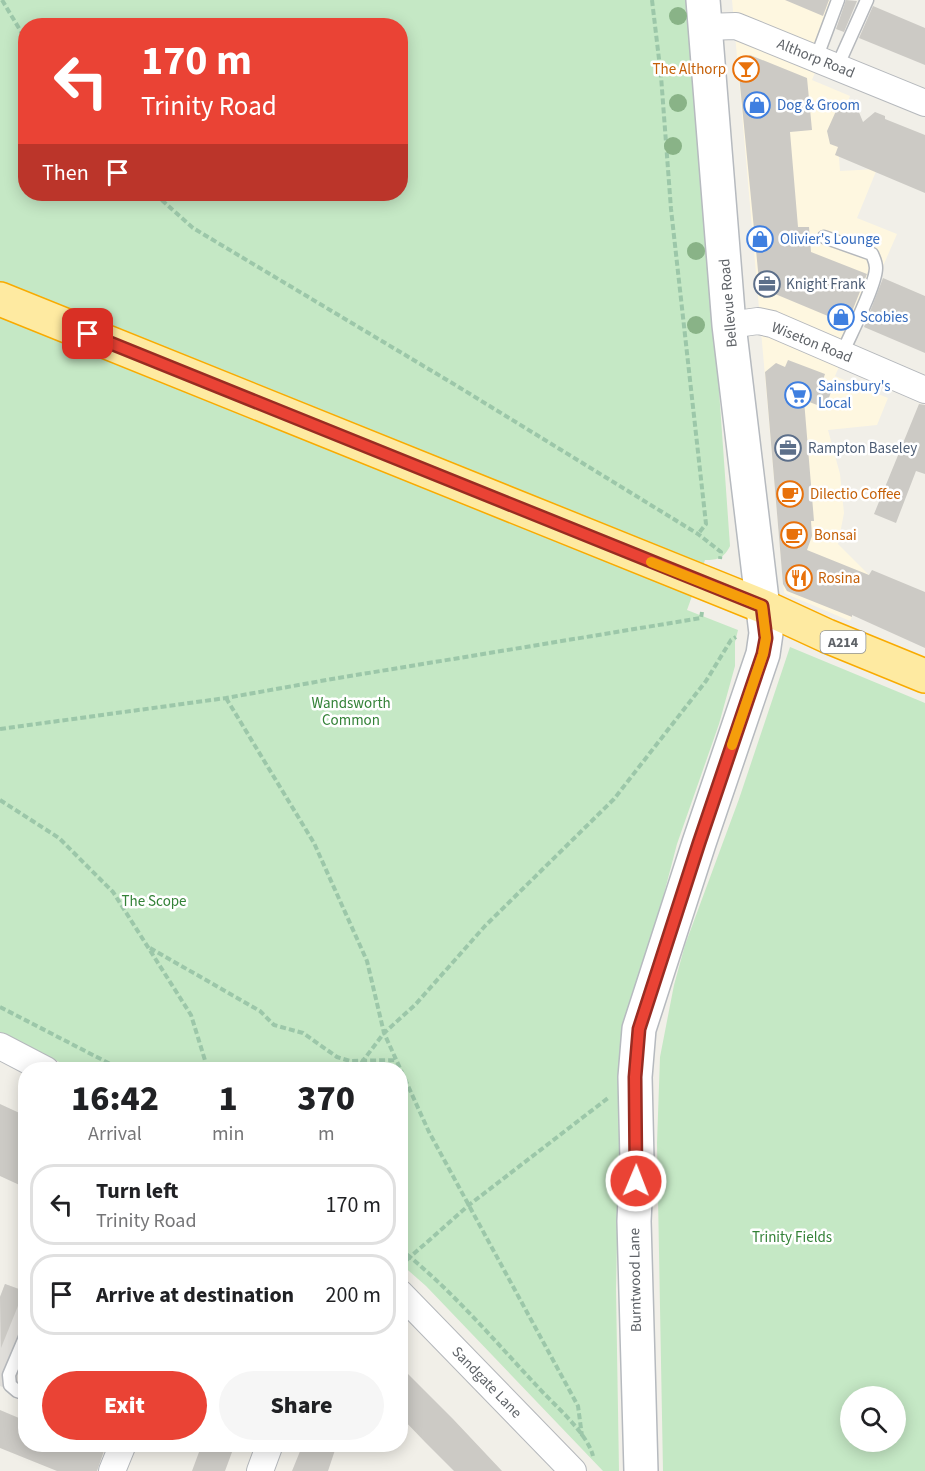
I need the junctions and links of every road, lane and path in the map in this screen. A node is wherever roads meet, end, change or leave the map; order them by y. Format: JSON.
{"nodes":[{"id":1,"x":2,"y":0,"type":"edge"},
{"id":2,"x":652,"y":0,"type":"edge"},
{"id":3,"x":838,"y":0,"type":"edge"},
{"id":4,"x":867,"y":0,"type":"edge"},
{"id":5,"x":704,"y":14,"type":"edge"},
{"id":6,"x":18,"y":27,"type":"edge"},
{"id":7,"x":826,"y":63,"type":"junction"},
{"id":8,"x":925,"y":103,"type":"edge"},
{"id":9,"x":163,"y":201,"type":"edge"},
{"id":10,"x":824,"y":237,"type":"dead end"},
{"id":11,"x":0,"y":299,"type":"edge"},
{"id":12,"x":729,"y":325,"type":"junction"},
{"id":13,"x":842,"y":354,"type":"junction"},
{"id":14,"x":925,"y":390,"type":"edge"},
{"id":15,"x":698,"y":534,"type":"junction"},
{"id":16,"x":720,"y":563,"type":"dead end"},
{"id":17,"x":704,"y":606,"type":"dead end"},
{"id":18,"x":762,"y":606,"type":"junction"},
{"id":19,"x":741,"y":634,"type":"dead end"},
{"id":20,"x":925,"y":676,"type":"edge"},
{"id":21,"x":226,"y":698,"type":"junction"},
{"id":22,"x":0,"y":729,"type":"edge"},
{"id":23,"x":0,"y":800,"type":"edge"},
{"id":24,"x":148,"y":947,"type":"junction"},
{"id":25,"x":0,"y":1007,"type":"edge"},
{"id":26,"x":384,"y":1033,"type":"junction"},
{"id":27,"x":0,"y":1046,"type":"edge"},
{"id":28,"x":362,"y":1060,"type":"junction"},
{"id":29,"x":396,"y":1060,"type":"joint"},
{"id":30,"x":31,"y":1062,"type":"edge"},
{"id":31,"x":107,"y":1062,"type":"edge"},
{"id":32,"x":206,"y":1062,"type":"edge"},
{"id":33,"x":635,"y":1077,"type":"junction"},
{"id":34,"x":408,"y":1086,"type":"edge"},
{"id":35,"x":469,"y":1205,"type":"junction"},
{"id":36,"x":408,"y":1255,"type":"edge"},
{"id":37,"x":411,"y":1257,"type":"junction"},
{"id":38,"x":408,"y":1259,"type":"edge"},
{"id":39,"x":408,"y":1301,"type":"edge"},
{"id":40,"x":18,"y":1354,"type":"edge"},
{"id":41,"x":18,"y":1391,"type":"edge"},
{"id":42,"x":120,"y":1452,"type":"edge"},
{"id":43,"x":267,"y":1452,"type":"edge"},
{"id":44,"x":112,"y":1471,"type":"edge"},
{"id":45,"x":260,"y":1471,"type":"edge"},
{"id":46,"x":573,"y":1471,"type":"edge"},
{"id":47,"x":640,"y":1471,"type":"edge"}],
"edges":[{"from":1,"to":6,"type":"path"},
{"from":2,"to":15,"type":"path"},
{"from":3,"to":7,"type":"lane"},
{"from":4,"to":7,"type":"lane"},
{"from":5,"to":7,"type":"street","name":"Althorp Road"},
{"from":5,"to":12,"type":"main road","name":"Bellevue Road"},
{"from":7,"to":8,"type":"street","name":"Althorp Road"},
{"from":9,"to":15,"type":"path"},
{"from":10,"to":13,"type":"lane"},
{"from":11,"to":18,"type":"highway","number":"A214"},
{"from":12,"to":13,"type":"street","name":"Wiseton Road"},
{"from":12,"to":18,"type":"main road","name":"Bellevue Road"},
{"from":13,"to":14,"type":"street","name":"Wiseton Road"},
{"from":15,"to":16,"type":"path"},
{"from":17,"to":21,"type":"path"},
{"from":18,"to":20,"type":"highway","number":"A214"},
{"from":18,"to":33,"type":"main road","name":"Burntwood Lane"},
{"from":19,"to":26,"type":"path"},
{"from":21,"to":22,"type":"path"},
{"from":21,"to":26,"type":"path"},
{"from":23,"to":24,"type":"path"},
{"from":24,"to":28,"type":"path"},
{"from":24,"to":32,"type":"path"},
{"from":25,"to":31,"type":"path"},
{"from":26,"to":28,"type":"path"},
{"from":26,"to":29,"type":"path"},
{"from":27,"to":30,"type":"street"},
{"from":28,"to":29,"type":"path"},
{"from":33,"to":35,"type":"path"},
{"from":33,"to":47,"type":"main road","name":"Burntwood Lane"},
{"from":34,"to":35,"type":"path"},
{"from":35,"to":37,"type":"path"},
{"from":35,"to":37,"type":"path"},
{"from":36,"to":37,"type":"path"},
{"from":37,"to":38,"type":"path"},
{"from":39,"to":46,"type":"street","name":"Sandgate Lane"},
{"from":40,"to":41,"type":"lane"},
{"from":42,"to":44,"type":"street"},
{"from":43,"to":45,"type":"street"}]}
